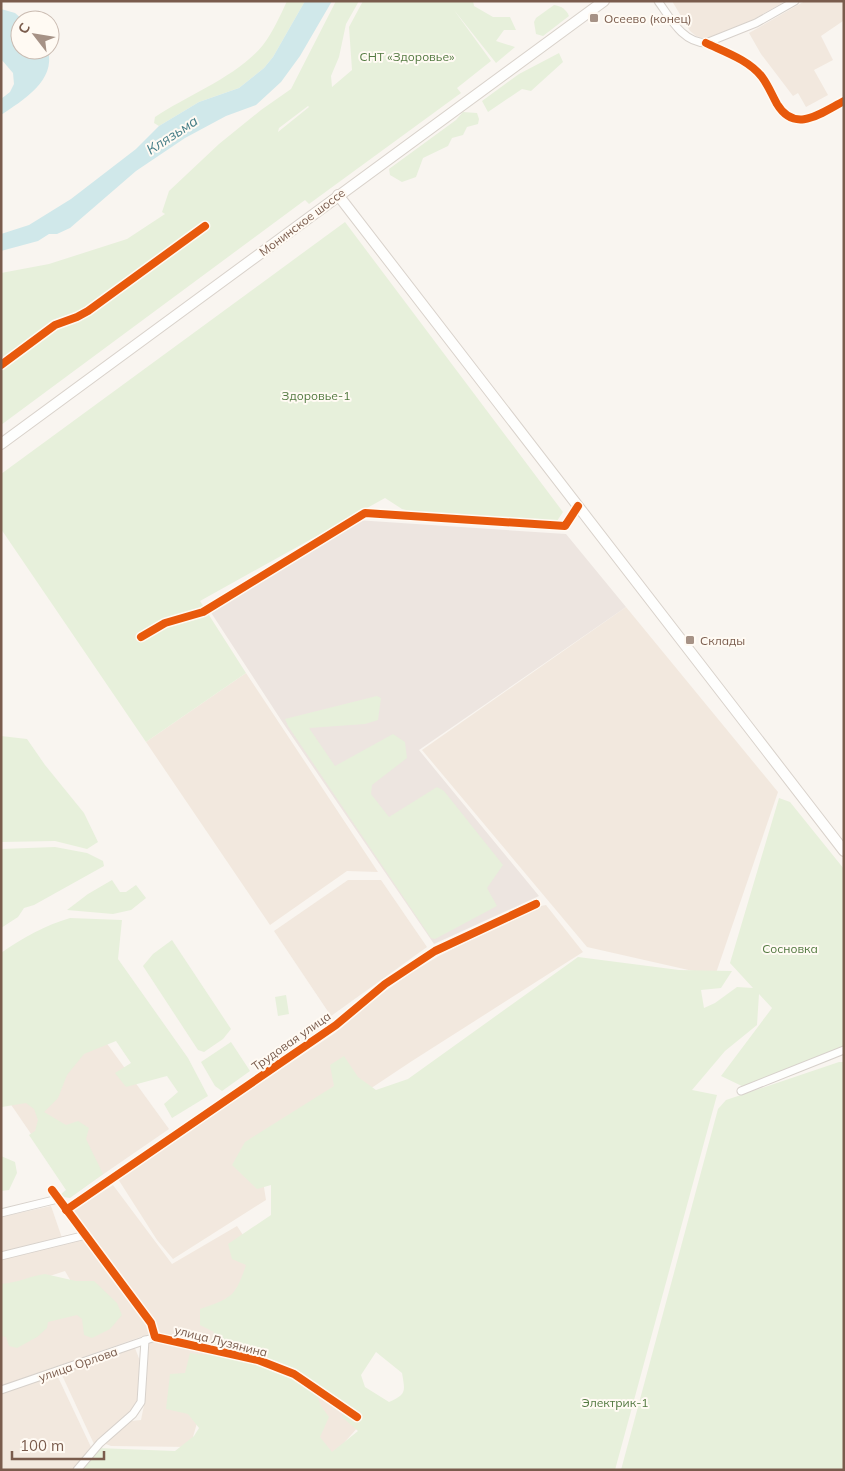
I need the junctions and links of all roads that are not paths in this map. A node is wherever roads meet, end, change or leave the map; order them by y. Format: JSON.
{"nodes":[{"id":1,"x":604,"y":1,"type":"edge"},
{"id":2,"x":658,"y":1,"type":"edge"},
{"id":3,"x":795,"y":1,"type":"edge"},
{"id":4,"x":706,"y":43,"type":"junction"},
{"id":5,"x":844,"y":101,"type":"edge"},
{"id":6,"x":338,"y":195,"type":"junction"},
{"id":7,"x":205,"y":226,"type":"dead end"},
{"id":8,"x":1,"y":365,"type":"edge"},
{"id":9,"x":1,"y":444,"type":"edge"},
{"id":10,"x":578,"y":506,"type":"junction"},
{"id":11,"x":141,"y":637,"type":"dead end"},
{"id":12,"x":844,"y":851,"type":"edge"},
{"id":13,"x":536,"y":904,"type":"dead end"},
{"id":14,"x":844,"y":1050,"type":"edge"},
{"id":15,"x":741,"y":1092,"type":"dead end"},
{"id":16,"x":52,"y":1190,"type":"dead end"},
{"id":17,"x":58,"y":1199,"type":"junction"},
{"id":18,"x":66,"y":1210,"type":"junction"},
{"id":19,"x":1,"y":1212,"type":"edge"},
{"id":20,"x":86,"y":1235,"type":"junction"},
{"id":21,"x":1,"y":1256,"type":"edge"},
{"id":22,"x":155,"y":1337,"type":"junction"},
{"id":23,"x":146,"y":1340,"type":"junction"},
{"id":24,"x":1,"y":1390,"type":"edge"},
{"id":25,"x":357,"y":1417,"type":"dead end"},
{"id":26,"x":77,"y":1470,"type":"edge"}],
"edges":[{"from":1,"to":6,"type":"main road","name":"Монинское шоссе"},
{"from":2,"to":4,"type":"street"},
{"from":3,"to":4,"type":"street"},
{"from":4,"to":5,"type":"street"},
{"from":6,"to":9,"type":"main road","name":"Монинское шоссе"},
{"from":6,"to":10,"type":"main road"},
{"from":7,"to":8,"type":"street"},
{"from":10,"to":11,"type":"street"},
{"from":10,"to":12,"type":"main road"},
{"from":13,"to":18,"type":"street","name":"Трудовая улица"},
{"from":14,"to":15,"type":"street"},
{"from":16,"to":17,"type":"street","name":"улица Лузянина"},
{"from":17,"to":18,"type":"street","name":"улица Лузянина"},
{"from":17,"to":19,"type":"street"},
{"from":18,"to":20,"type":"street","name":"улица Лузянина"},
{"from":20,"to":21,"type":"street"},
{"from":20,"to":22,"type":"street","name":"улица Лузянина"},
{"from":22,"to":23,"type":"street","name":"улица Орлова"},
{"from":22,"to":25,"type":"street","name":"улица Лузянина"},
{"from":23,"to":24,"type":"street","name":"улица Орлова"},
{"from":23,"to":26,"type":"street"}]}
